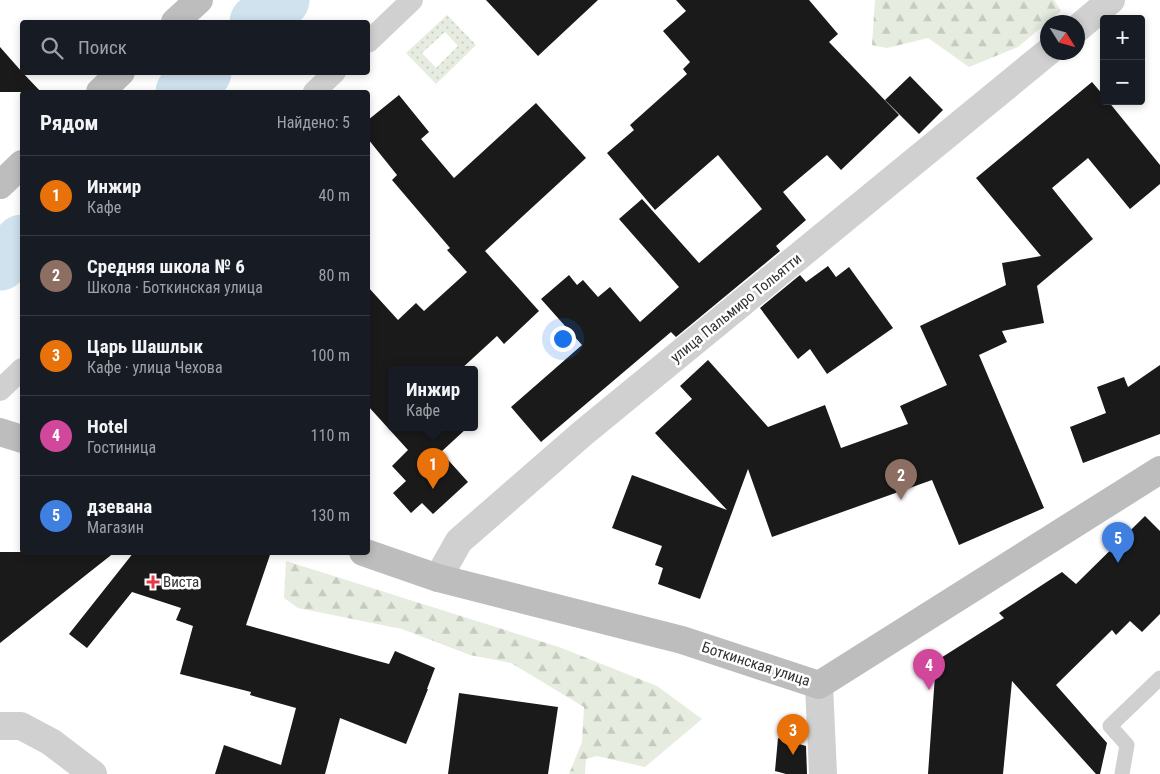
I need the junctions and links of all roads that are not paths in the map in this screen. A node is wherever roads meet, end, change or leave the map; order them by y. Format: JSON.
{"nodes":[{"id":1,"x":199,"y":0,"type":"edge"},
{"id":2,"x":412,"y":0,"type":"edge"},
{"id":3,"x":1111,"y":0,"type":"edge"},
{"id":4,"x":177,"y":20,"type":"edge"},
{"id":5,"x":1085,"y":22,"type":"edge"},
{"id":6,"x":370,"y":40,"type":"edge"},
{"id":7,"x":1040,"y":59,"type":"edge"},
{"id":8,"x":118,"y":75,"type":"edge"},
{"id":9,"x":332,"y":75,"type":"edge"},
{"id":10,"x":102,"y":90,"type":"edge"},
{"id":11,"x":316,"y":90,"type":"edge"},
{"id":12,"x":20,"y":166,"type":"edge"},
{"id":13,"x":0,"y":185,"type":"edge"},
{"id":14,"x":20,"y":371,"type":"edge"},
{"id":15,"x":0,"y":390,"type":"edge"},
{"id":16,"x":0,"y":432,"type":"edge"},
{"id":17,"x":20,"y":439,"type":"edge"},
{"id":18,"x":1160,"y":470,"type":"edge"},
{"id":19,"x":370,"y":554,"type":"edge"},
{"id":20,"x":438,"y":578,"type":"junction"},
{"id":21,"x":1160,"y":678,"type":"edge"},
{"id":22,"x":819,"y":684,"type":"junction"},
{"id":23,"x":0,"y":726,"type":"edge"},
{"id":24,"x":94,"y":774,"type":"edge"},
{"id":25,"x":823,"y":774,"type":"edge"},
{"id":26,"x":1122,"y":774,"type":"edge"}],
"edges":[{"from":1,"to":4,"type":"main road"},
{"from":2,"to":6,"type":"street"},
{"from":3,"to":5,"type":"street"},
{"from":7,"to":20,"type":"street","name":"улица Пальмиро Тольятти"},
{"from":8,"to":10,"type":"main road"},
{"from":9,"to":11,"type":"street"},
{"from":12,"to":13,"type":"main road"},
{"from":14,"to":15,"type":"street"},
{"from":16,"to":17,"type":"main road"},
{"from":18,"to":22,"type":"main road","name":"Боткинская улица"},
{"from":19,"to":20,"type":"main road","name":"Боткинская улица"},
{"from":20,"to":22,"type":"main road","name":"Боткинская улица"},
{"from":21,"to":26,"type":"lane"},
{"from":22,"to":25,"type":"street"},
{"from":23,"to":24,"type":"street"}]}
